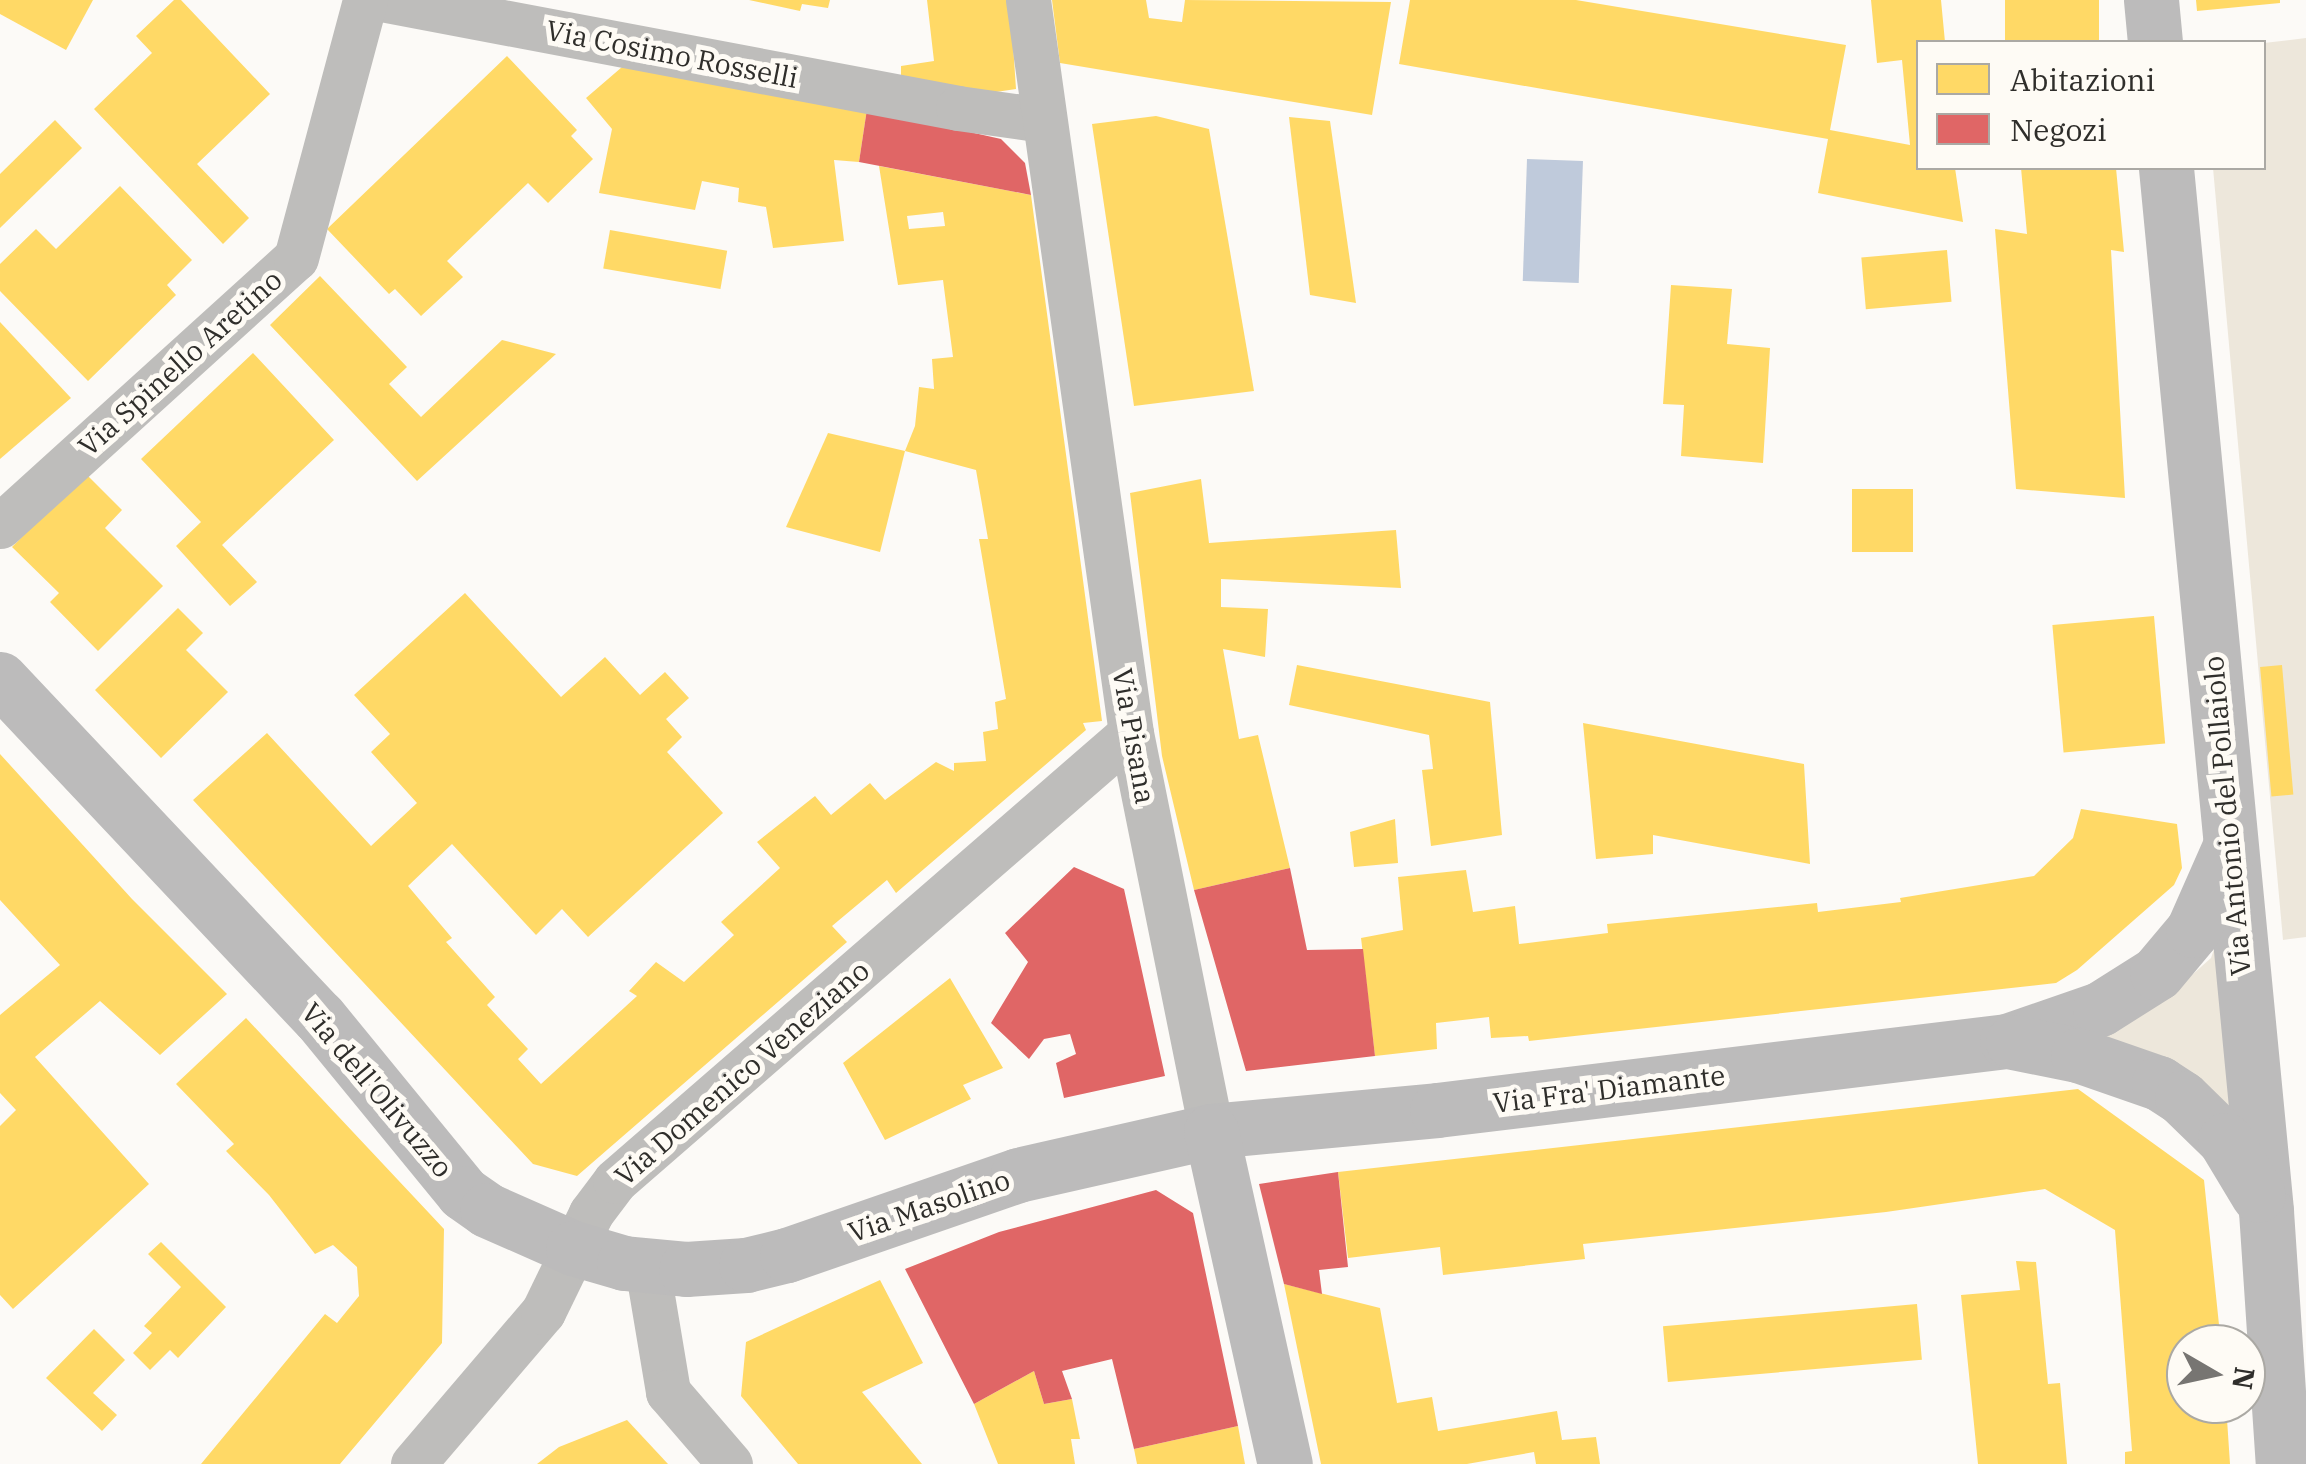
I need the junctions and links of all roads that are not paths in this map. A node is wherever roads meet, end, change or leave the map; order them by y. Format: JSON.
{"nodes":[{"id":1,"x":366,"y":0,"type":"edge"},
{"id":2,"x":386,"y":0,"type":"edge"},
{"id":3,"x":1028,"y":0,"type":"edge"},
{"id":4,"x":2151,"y":0,"type":"edge"},
{"id":5,"x":2154,"y":40,"type":"edge"},
{"id":6,"x":1043,"y":120,"type":"junction"},
{"id":7,"x":2166,"y":170,"type":"edge"},
{"id":8,"x":0,"y":526,"type":"edge"},
{"id":9,"x":0,"y":679,"type":"edge"},
{"id":10,"x":1131,"y":733,"type":"junction"},
{"id":11,"x":2230,"y":846,"type":"junction"},
{"id":12,"x":2008,"y":1041,"type":"junction"},
{"id":13,"x":1211,"y":1131,"type":"junction"},
{"id":14,"x":2266,"y":1211,"type":"junction"},
{"id":15,"x":573,"y":1248,"type":"junction"},
{"id":16,"x":646,"y":1266,"type":"junction"},
{"id":17,"x":413,"y":1464,"type":"edge"},
{"id":18,"x":730,"y":1464,"type":"edge"},
{"id":19,"x":1284,"y":1464,"type":"edge"},
{"id":20,"x":2283,"y":1464,"type":"edge"}],
"edges":[{"from":1,"to":8,"type":"street","name":"Via Spinello Aretino"},
{"from":2,"to":6,"type":"street","name":"Via Cosimo Rosselli"},
{"from":3,"to":6,"type":"street","name":"Via Pisana"},
{"from":4,"to":5,"type":"street"},
{"from":6,"to":10,"type":"street","name":"Via Pisana"},
{"from":7,"to":11,"type":"street","name":"Via Antonio del Pollaiolo"},
{"from":9,"to":15,"type":"street","name":"Via dell'Olivuzzo"},
{"from":10,"to":13,"type":"street","name":"Via Pisana"},
{"from":10,"to":15,"type":"street","name":"Via Domenico Veneziano"},
{"from":11,"to":12,"type":"street","name":"Via Fra' Diamante"},
{"from":11,"to":14,"type":"street","name":"Via Antonio del Pollaiolo"},
{"from":12,"to":13,"type":"street","name":"Via Fra' Diamante"},
{"from":12,"to":14,"type":"street","name":"Via Fra' Diamante"},
{"from":13,"to":16,"type":"street","name":"Via Masolino"},
{"from":13,"to":19,"type":"street","name":"Via Pisana"},
{"from":14,"to":20,"type":"street","name":"Via Antonio del Pollaiolo"},
{"from":15,"to":16,"type":"street","name":"Via dell'Olivuzzo"},
{"from":15,"to":17,"type":"street","name":"Via Domenico Veneziano"},
{"from":16,"to":18,"type":"street"}]}
